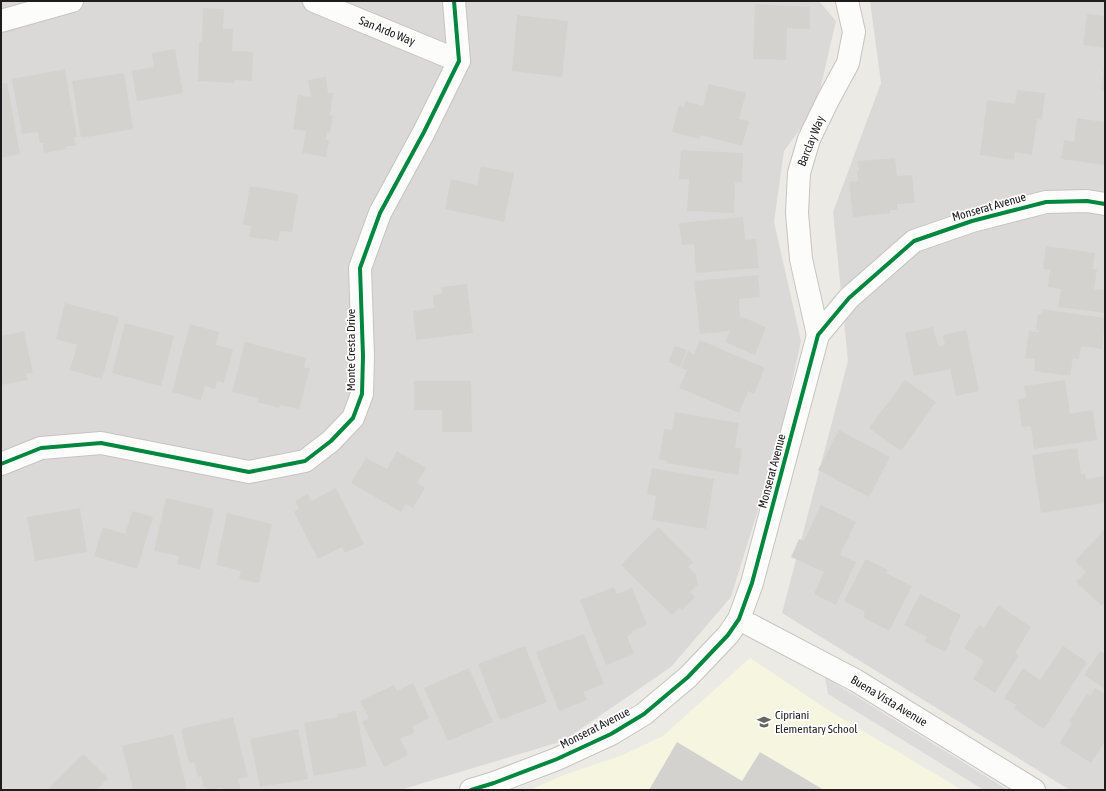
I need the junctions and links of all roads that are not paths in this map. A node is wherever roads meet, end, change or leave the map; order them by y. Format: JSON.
{"nodes":[{"id":1,"x":72,"y":1,"type":"edge"},
{"id":2,"x":314,"y":1,"type":"edge"},
{"id":3,"x":454,"y":1,"type":"edge"},
{"id":4,"x":847,"y":1,"type":"edge"},
{"id":5,"x":1,"y":21,"type":"edge"},
{"id":6,"x":459,"y":61,"type":"junction"},
{"id":7,"x":1105,"y":204,"type":"edge"},
{"id":8,"x":818,"y":335,"type":"junction"},
{"id":9,"x":1,"y":464,"type":"edge"},
{"id":10,"x":739,"y":619,"type":"junction"},
{"id":11,"x":471,"y":790,"type":"edge"},
{"id":12,"x":1034,"y":790,"type":"edge"}],
"edges":[{"from":1,"to":5,"type":"street"},
{"from":2,"to":6,"type":"street","name":"San Ardo Way"},
{"from":3,"to":6,"type":"street"},
{"from":4,"to":8,"type":"street","name":"Barclay Way"},
{"from":6,"to":9,"type":"street","name":"Monte Cresta Drive"},
{"from":7,"to":8,"type":"street","name":"Monserat Avenue"},
{"from":8,"to":10,"type":"street","name":"Monserat Avenue"},
{"from":10,"to":11,"type":"street","name":"Monserat Avenue"},
{"from":10,"to":12,"type":"street","name":"Buena Vista Avenue"}]}
